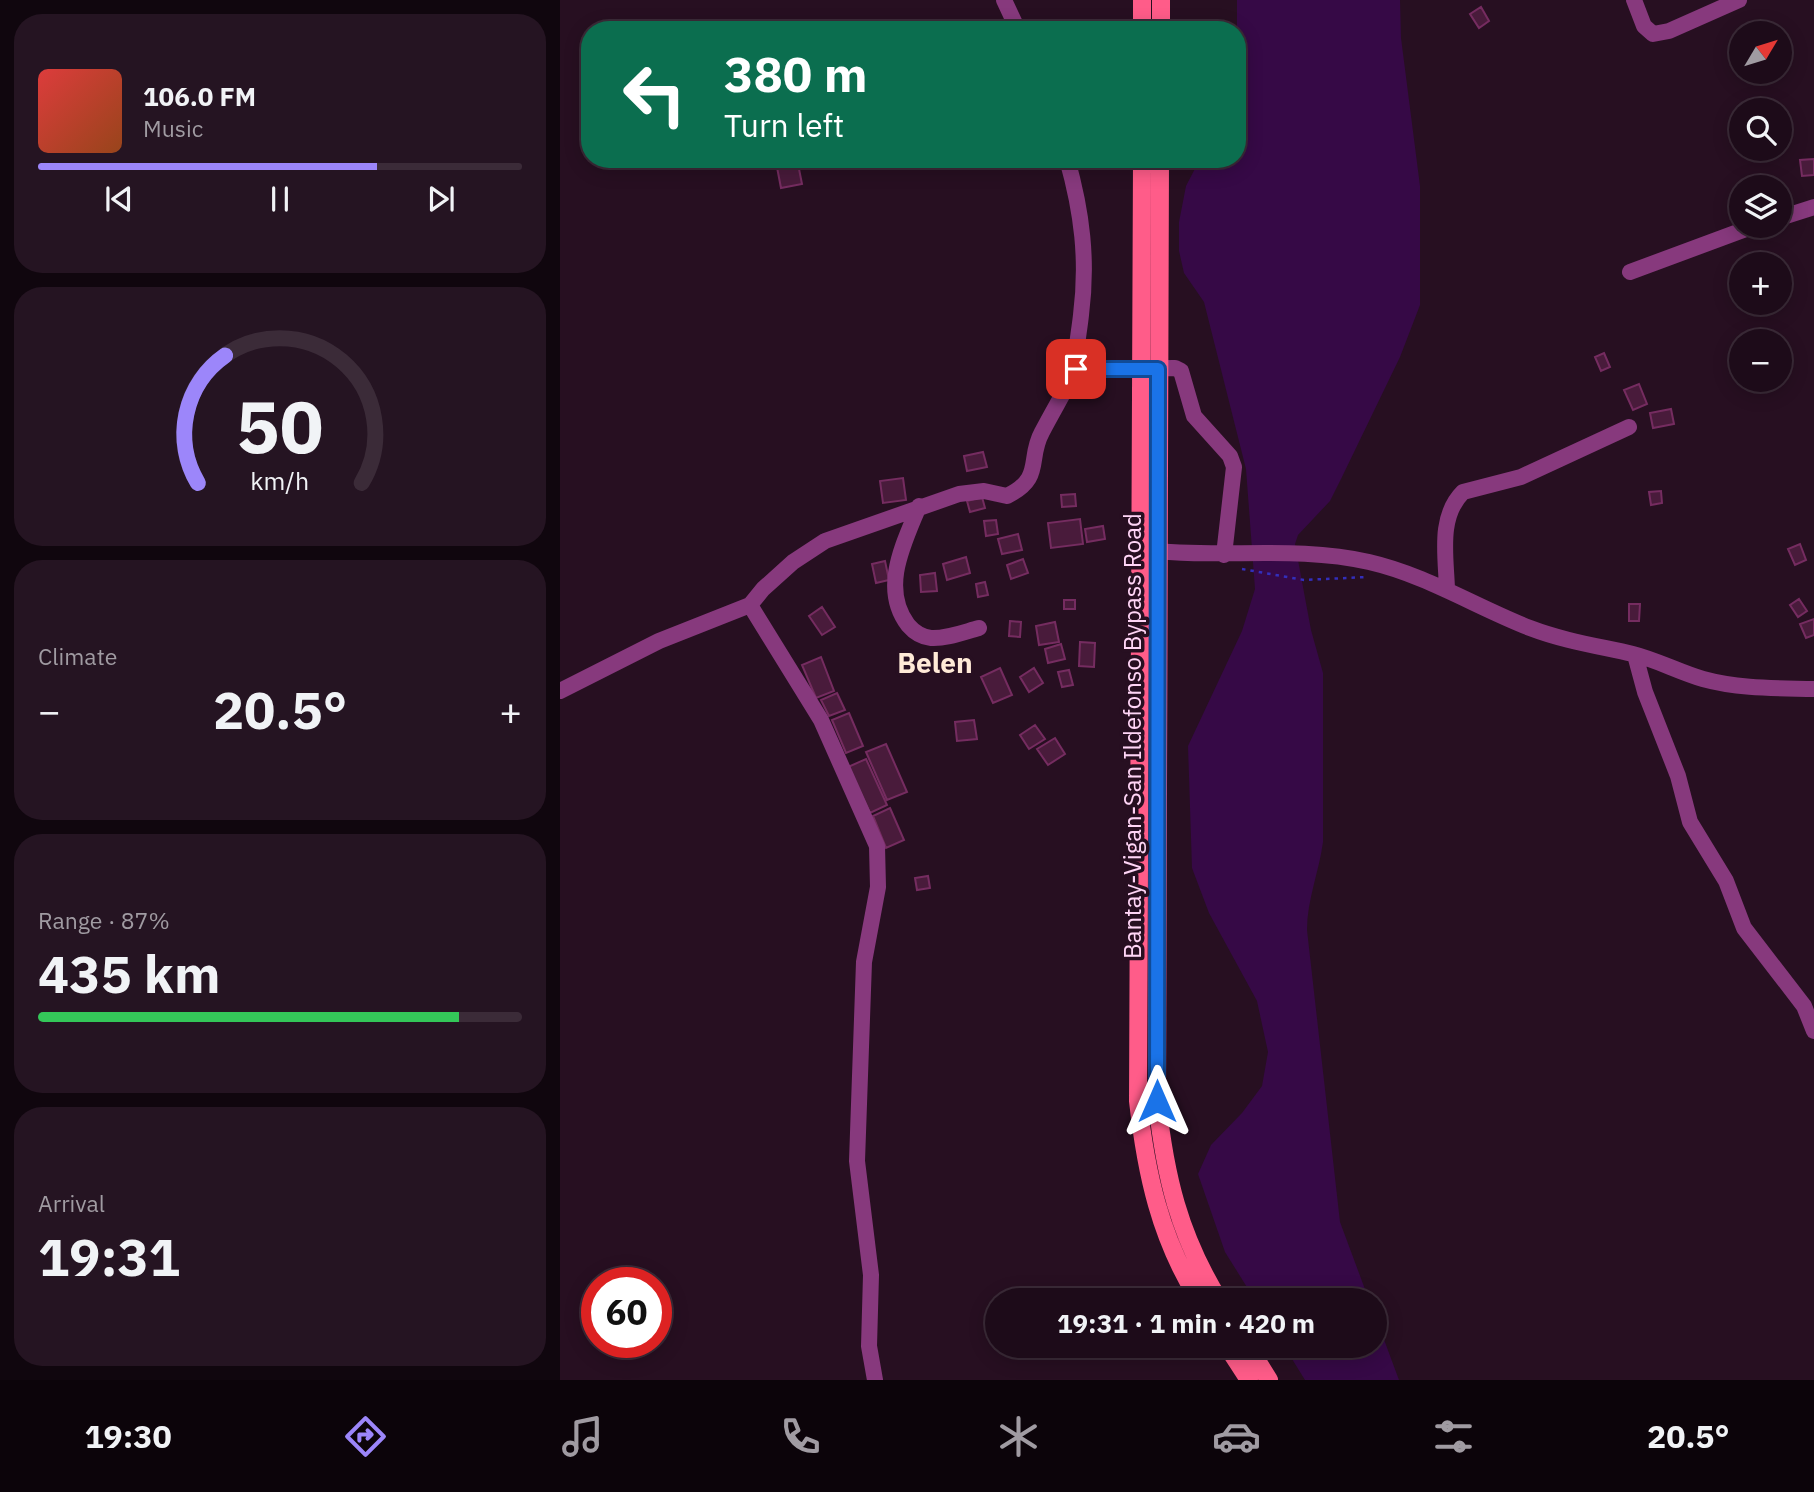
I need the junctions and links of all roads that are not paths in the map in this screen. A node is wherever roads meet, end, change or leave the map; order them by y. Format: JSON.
{"nodes":[{"id":1,"x":1004,"y":0,"type":"edge"},
{"id":2,"x":1142,"y":0,"type":"edge"},
{"id":3,"x":1161,"y":0,"type":"edge"},
{"id":4,"x":1634,"y":0,"type":"edge"},
{"id":5,"x":1739,"y":0,"type":"edge"},
{"id":6,"x":1014,"y":21,"type":"edge"},
{"id":7,"x":1142,"y":21,"type":"edge"},
{"id":8,"x":1161,"y":21,"type":"edge"},
{"id":9,"x":1069,"y":168,"type":"edge"},
{"id":10,"x":1142,"y":168,"type":"edge"},
{"id":11,"x":1160,"y":168,"type":"edge"},
{"id":12,"x":1814,"y":207,"type":"edge"},
{"id":13,"x":1792,"y":214,"type":"edge"},
{"id":14,"x":1729,"y":235,"type":"edge"},
{"id":15,"x":1630,"y":272,"type":"dead end"},
{"id":16,"x":1076,"y":369,"type":"junction"},
{"id":17,"x":1150,"y":370,"type":"junction"},
{"id":18,"x":1629,"y":426,"type":"dead end"},
{"id":19,"x":919,"y":506,"type":"junction"},
{"id":20,"x":1149,"y":550,"type":"junction"},
{"id":21,"x":1224,"y":555,"type":"junction"},
{"id":22,"x":1447,"y":589,"type":"junction"},
{"id":23,"x":750,"y":606,"type":"junction"},
{"id":24,"x":979,"y":628,"type":"dead end"},
{"id":25,"x":1635,"y":655,"type":"junction"},
{"id":26,"x":1814,"y":689,"type":"edge"},
{"id":27,"x":560,"y":691,"type":"edge"},
{"id":28,"x":1814,"y":1031,"type":"edge"},
{"id":29,"x":1192,"y":1288,"type":"edge"},
{"id":30,"x":1213,"y":1288,"type":"edge"},
{"id":31,"x":1235,"y":1358,"type":"edge"},
{"id":32,"x":1255,"y":1358,"type":"edge"},
{"id":33,"x":875,"y":1380,"type":"edge"},
{"id":34,"x":1249,"y":1380,"type":"edge"},
{"id":35,"x":1269,"y":1380,"type":"edge"}],
"edges":[{"from":1,"to":6,"type":"street"},
{"from":2,"to":7,"type":"main road"},
{"from":3,"to":8,"type":"main road"},
{"from":4,"to":5,"type":"street"},
{"from":9,"to":16,"type":"street"},
{"from":10,"to":17,"type":"main road","name":"Bantay-Vigan-San Ildefonso Bypass Road"},
{"from":11,"to":17,"type":"main road","name":"Bantay-Vigan-San Ildefonso Bypass Road"},
{"from":12,"to":13,"type":"street"},
{"from":14,"to":15,"type":"street"},
{"from":16,"to":17,"type":"street"},
{"from":16,"to":19,"type":"street"},
{"from":17,"to":20,"type":"main road","name":"Bantay-Vigan-San Ildefonso Bypass Road"},
{"from":17,"to":21,"type":"street"},
{"from":18,"to":22,"type":"street"},
{"from":19,"to":23,"type":"street"},
{"from":19,"to":24,"type":"street"},
{"from":20,"to":21,"type":"street"},
{"from":20,"to":29,"type":"main road","name":"Bantay-Vigan-San Ildefonso Bypass Road"},
{"from":20,"to":30,"type":"main road","name":"Bantay-Vigan-San Ildefonso Bypass Road"},
{"from":21,"to":22,"type":"street"},
{"from":22,"to":25,"type":"street"},
{"from":23,"to":27,"type":"street"},
{"from":23,"to":33,"type":"street"},
{"from":25,"to":26,"type":"street"},
{"from":25,"to":28,"type":"street"},
{"from":31,"to":34,"type":"main road"},
{"from":32,"to":35,"type":"main road"}]}
